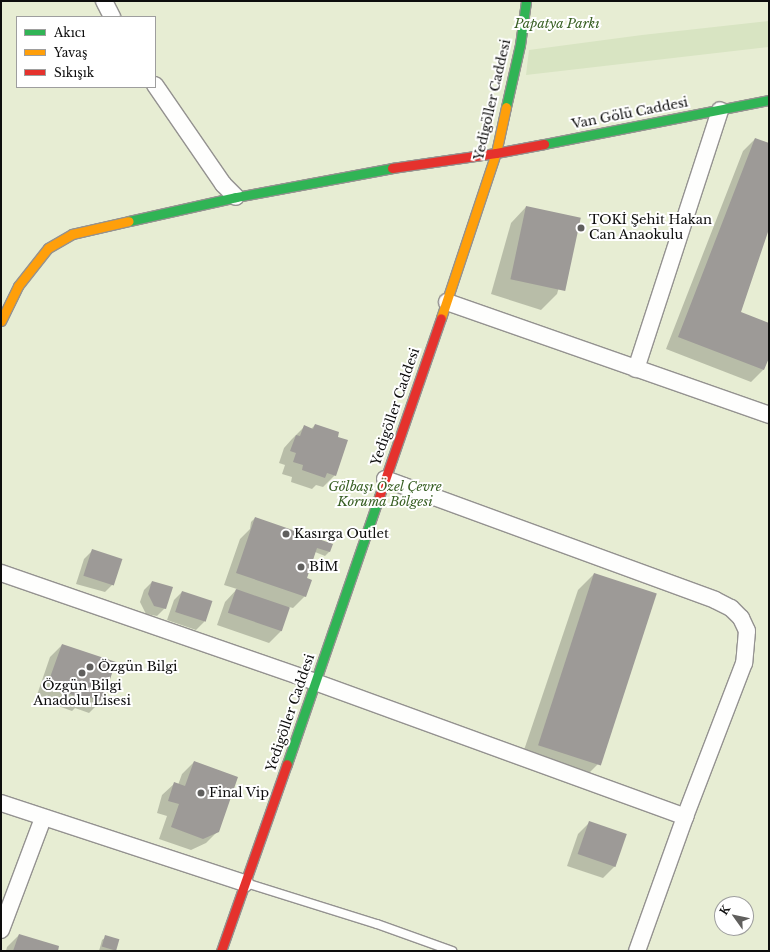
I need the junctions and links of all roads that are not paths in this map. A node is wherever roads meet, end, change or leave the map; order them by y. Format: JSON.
{"nodes":[{"id":1,"x":104,"y":1,"type":"edge"},
{"id":2,"x":526,"y":1,"type":"edge"},
{"id":3,"x":112,"y":16,"type":"edge"},
{"id":4,"x":156,"y":86,"type":"edge"},
{"id":5,"x":769,"y":100,"type":"edge"},
{"id":6,"x":720,"y":110,"type":"junction"},
{"id":7,"x":496,"y":153,"type":"junction"},
{"id":8,"x":236,"y":197,"type":"junction"},
{"id":9,"x":447,"y":302,"type":"junction"},
{"id":10,"x":1,"y":321,"type":"edge"},
{"id":11,"x":636,"y":369,"type":"junction"},
{"id":12,"x":769,"y":415,"type":"edge"},
{"id":13,"x":385,"y":479,"type":"junction"},
{"id":14,"x":1,"y":573,"type":"edge"},
{"id":15,"x":315,"y":682,"type":"junction"},
{"id":16,"x":1,"y":803,"type":"edge"},
{"id":17,"x":684,"y":817,"type":"junction"},
{"id":18,"x":42,"y":818,"type":"junction"},
{"id":19,"x":245,"y":883,"type":"junction"},
{"id":20,"x":1,"y":930,"type":"edge"},
{"id":21,"x":221,"y":951,"type":"edge"},
{"id":22,"x":452,"y":951,"type":"edge"},
{"id":23,"x":637,"y":951,"type":"edge"}],
"edges":[{"from":1,"to":3,"type":"street"},
{"from":2,"to":7,"type":"street","name":"Yedigöller Caddesi"},
{"from":4,"to":8,"type":"street"},
{"from":5,"to":6,"type":"street","name":"Van Gölü Caddesi"},
{"from":6,"to":7,"type":"street","name":"Van Gölü Caddesi"},
{"from":6,"to":11,"type":"street"},
{"from":7,"to":8,"type":"street","name":"Van Gölü Caddesi"},
{"from":7,"to":9,"type":"street","name":"Yedigöller Caddesi"},
{"from":8,"to":10,"type":"street","name":"Van Gölü Caddesi"},
{"from":9,"to":11,"type":"street"},
{"from":9,"to":13,"type":"street","name":"Yedigöller Caddesi"},
{"from":11,"to":12,"type":"street"},
{"from":13,"to":15,"type":"street","name":"Yedigöller Caddesi"},
{"from":13,"to":17,"type":"street"},
{"from":14,"to":15,"type":"street"},
{"from":15,"to":17,"type":"street"},
{"from":15,"to":19,"type":"street","name":"Yedigöller Caddesi"},
{"from":16,"to":18,"type":"street"},
{"from":17,"to":23,"type":"street"},
{"from":18,"to":19,"type":"street"},
{"from":18,"to":20,"type":"street"},
{"from":19,"to":21,"type":"street","name":"Yedigöller Caddesi"},
{"from":19,"to":22,"type":"lane"}]}
